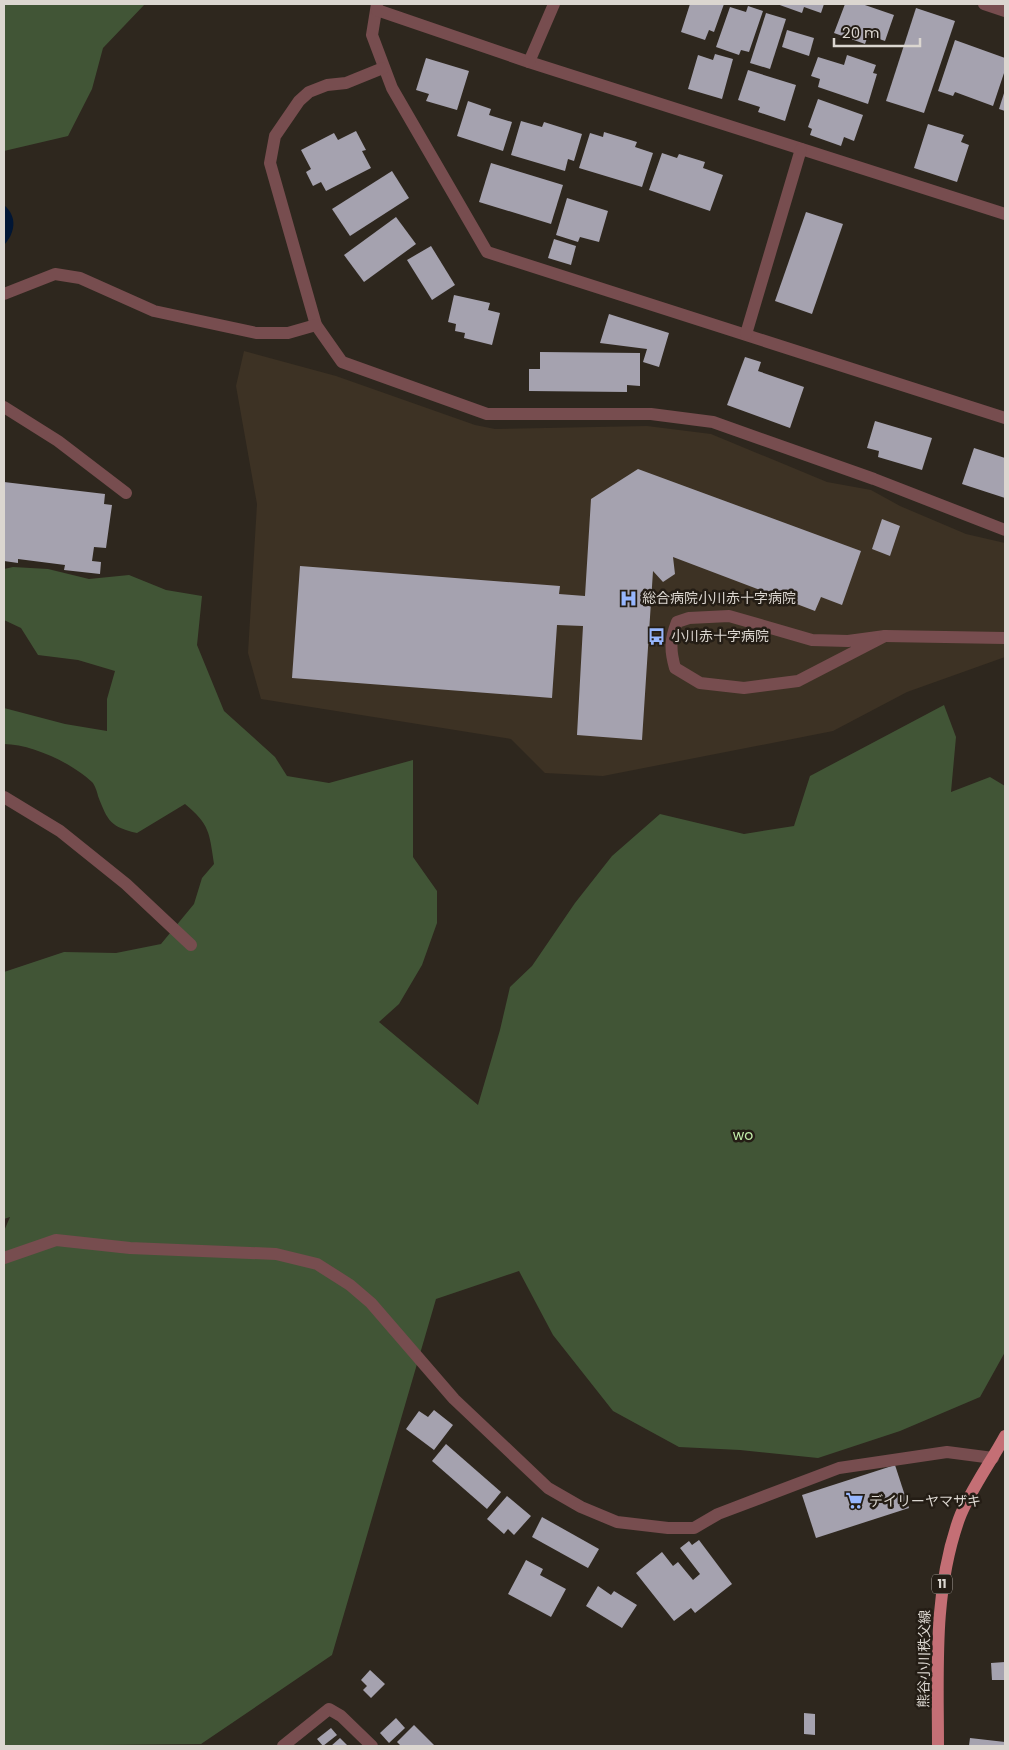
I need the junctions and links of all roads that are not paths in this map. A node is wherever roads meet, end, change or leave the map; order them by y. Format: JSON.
{"nodes":[{"id":1,"x":554,"y":4,"type":"edge"},
{"id":2,"x":984,"y":4,"type":"edge"},
{"id":3,"x":377,"y":7,"type":"edge"},
{"id":4,"x":1005,"y":11,"type":"edge"},
{"id":5,"x":529,"y":62,"type":"junction"},
{"id":6,"x":383,"y":68,"type":"junction"},
{"id":7,"x":801,"y":148,"type":"junction"},
{"id":8,"x":1005,"y":214,"type":"edge"},
{"id":9,"x":4,"y":294,"type":"edge"},
{"id":10,"x":316,"y":325,"type":"junction"},
{"id":11,"x":746,"y":334,"type":"junction"},
{"id":12,"x":4,"y":406,"type":"edge"},
{"id":13,"x":1005,"y":418,"type":"edge"},
{"id":14,"x":126,"y":493,"type":"dead end"},
{"id":15,"x":1005,"y":530,"type":"edge"},
{"id":16,"x":885,"y":636,"type":"junction"},
{"id":17,"x":1005,"y":638,"type":"edge"},
{"id":18,"x":4,"y":797,"type":"edge"},
{"id":19,"x":191,"y":944,"type":"dead end"},
{"id":20,"x":4,"y":1258,"type":"edge"},
{"id":21,"x":1005,"y":1436,"type":"edge"},
{"id":22,"x":993,"y":1458,"type":"junction"},
{"id":23,"x":283,"y":1746,"type":"edge"},
{"id":24,"x":372,"y":1746,"type":"edge"},
{"id":25,"x":938,"y":1746,"type":"edge"}],
"edges":[{"from":1,"to":5,"type":"street"},
{"from":2,"to":4,"type":"street"},
{"from":3,"to":5,"type":"street"},
{"from":3,"to":6,"type":"street"},
{"from":5,"to":7,"type":"street"},
{"from":6,"to":10,"type":"street"},
{"from":6,"to":11,"type":"street"},
{"from":7,"to":8,"type":"street"},
{"from":7,"to":11,"type":"street"},
{"from":9,"to":10,"type":"street"},
{"from":10,"to":15,"type":"street"},
{"from":11,"to":13,"type":"street"},
{"from":12,"to":14,"type":"street"},
{"from":16,"to":16,"type":"street"},
{"from":16,"to":17,"type":"street"},
{"from":18,"to":19,"type":"street"},
{"from":20,"to":22,"type":"street"},
{"from":21,"to":22,"type":"main road","name":"熊谷小川秩父線","number":"11"},
{"from":22,"to":25,"type":"main road","name":"熊谷小川秩父線","number":"11"},
{"from":23,"to":24,"type":"street"}]}
